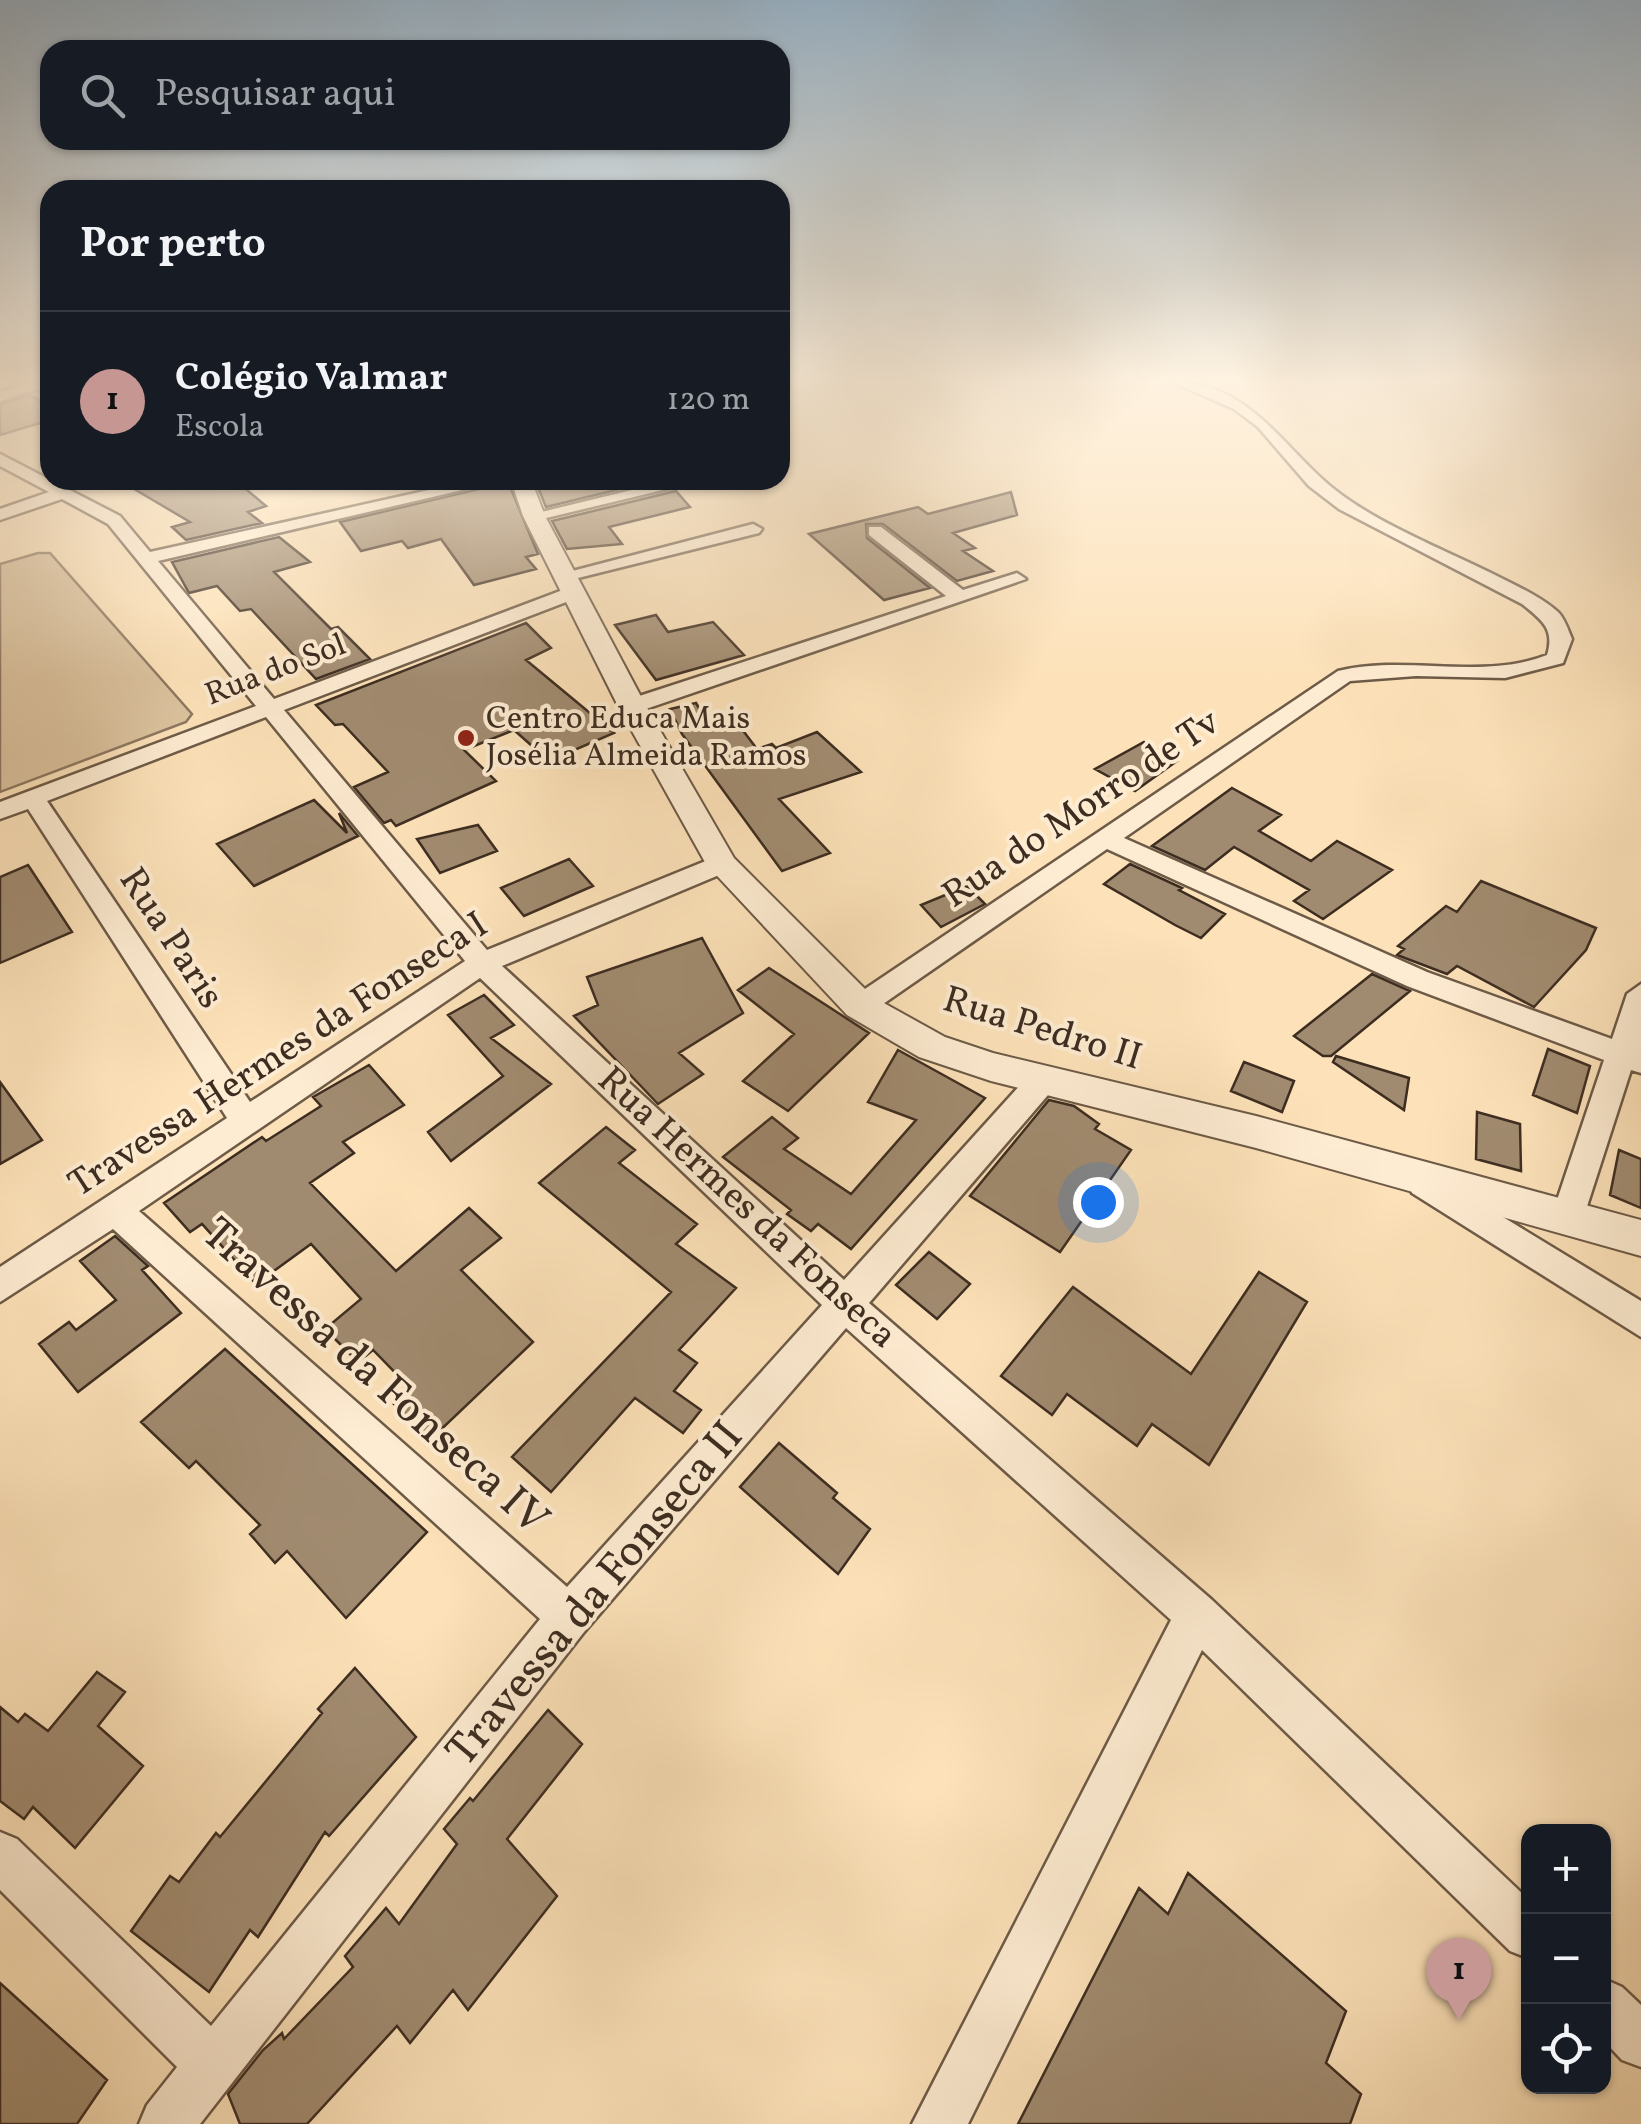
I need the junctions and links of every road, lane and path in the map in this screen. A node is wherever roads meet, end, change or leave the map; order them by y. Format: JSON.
{"nodes":[{"id":1,"x":1315,"y":481,"type":"edge"},
{"id":2,"x":61,"y":490,"type":"edge"},
{"id":3,"x":452,"y":490,"type":"edge"},
{"id":4,"x":525,"y":490,"type":"edge"},
{"id":5,"x":651,"y":490,"type":"edge"},
{"id":6,"x":65,"y":492,"type":"junction"},
{"id":7,"x":0,"y":514,"type":"edge"},
{"id":8,"x":534,"y":516,"type":"junction"},
{"id":9,"x":753,"y":529,"type":"dead end"},
{"id":10,"x":875,"y":531,"type":"dead end"},
{"id":11,"x":146,"y":558,"type":"junction"},
{"id":12,"x":1017,"y":579,"type":"dead end"},
{"id":13,"x":571,"y":584,"type":"junction"},
{"id":14,"x":961,"y":598,"type":"junction"},
{"id":15,"x":632,"y":706,"type":"junction"},
{"id":16,"x":268,"y":709,"type":"junction"},
{"id":17,"x":33,"y":798,"type":"junction"},
{"id":18,"x":0,"y":811,"type":"edge"},
{"id":19,"x":1105,"y":839,"type":"junction"},
{"id":20,"x":722,"y":864,"type":"junction"},
{"id":21,"x":482,"y":963,"type":"junction"},
{"id":22,"x":1641,"y":994,"type":"edge"},
{"id":23,"x":860,"y":1006,"type":"junction"},
{"id":24,"x":1632,"y":1059,"type":"edge"},
{"id":25,"x":1043,"y":1080,"type":"junction"},
{"id":26,"x":245,"y":1120,"type":"junction"},
{"id":27,"x":1407,"y":1172,"type":"junction"},
{"id":28,"x":115,"y":1210,"type":"junction"},
{"id":29,"x":1569,"y":1215,"type":"junction"},
{"id":30,"x":1641,"y":1238,"type":"edge"},
{"id":31,"x":0,"y":1286,"type":"edge"},
{"id":32,"x":847,"y":1306,"type":"junction"},
{"id":33,"x":1641,"y":1321,"type":"edge"},
{"id":34,"x":1197,"y":1615,"type":"junction"},
{"id":35,"x":570,"y":1617,"type":"junction"},
{"id":36,"x":0,"y":1856,"type":"edge"},
{"id":37,"x":1521,"y":1926,"type":"edge"},
{"id":38,"x":1611,"y":2012,"type":"edge"},
{"id":39,"x":1641,"y":2041,"type":"edge"},
{"id":40,"x":212,"y":2064,"type":"junction"},
{"id":41,"x":166,"y":2124,"type":"edge"},
{"id":42,"x":939,"y":2124,"type":"edge"}],
"edges":[{"from":1,"to":19,"type":"street","name":"Rua do Morro de Tv"},
{"from":2,"to":6,"type":"street","name":"Rua Hermes da Fonseca"},
{"from":3,"to":11,"type":"street"},
{"from":4,"to":8,"type":"street","name":"Rua Pedro II"},
{"from":5,"to":8,"type":"street"},
{"from":6,"to":7,"type":"street"},
{"from":6,"to":11,"type":"street","name":"Rua Hermes da Fonseca"},
{"from":8,"to":13,"type":"street","name":"Rua Pedro II"},
{"from":9,"to":13,"type":"street","name":"Rua do Sol"},
{"from":10,"to":14,"type":"street"},
{"from":11,"to":16,"type":"street","name":"Rua Hermes da Fonseca"},
{"from":12,"to":14,"type":"street"},
{"from":13,"to":15,"type":"street","name":"Rua Pedro II"},
{"from":13,"to":16,"type":"street","name":"Rua do Sol"},
{"from":14,"to":15,"type":"street"},
{"from":15,"to":20,"type":"street","name":"Rua Pedro II"},
{"from":16,"to":17,"type":"street","name":"Rua do Sol"},
{"from":16,"to":21,"type":"street","name":"Rua Hermes da Fonseca"},
{"from":17,"to":18,"type":"street","name":"Rua do Sol"},
{"from":17,"to":26,"type":"street","name":"Rua Paris"},
{"from":19,"to":23,"type":"street","name":"Rua do Morro de Tv"},
{"from":19,"to":24,"type":"street"},
{"from":20,"to":21,"type":"street","name":"Travessa Hermes da Fonseca I"},
{"from":20,"to":23,"type":"street","name":"Rua Pedro II"},
{"from":21,"to":26,"type":"street","name":"Travessa Hermes da Fonseca I"},
{"from":21,"to":32,"type":"street","name":"Rua Hermes da Fonseca"},
{"from":22,"to":24,"type":"street"},
{"from":23,"to":25,"type":"street","name":"Rua Pedro II"},
{"from":24,"to":29,"type":"street"},
{"from":25,"to":27,"type":"street","name":"Rua Pedro II"},
{"from":25,"to":32,"type":"street","name":"Travessa da Fonseca II"},
{"from":26,"to":28,"type":"street","name":"Travessa Hermes da Fonseca I"},
{"from":27,"to":29,"type":"street","name":"Rua Pedro II"},
{"from":27,"to":33,"type":"street"},
{"from":28,"to":31,"type":"street","name":"Travessa Hermes da Fonseca I"},
{"from":28,"to":35,"type":"street","name":"Travessa da Fonseca IV"},
{"from":29,"to":30,"type":"street","name":"Rua Pedro II"},
{"from":32,"to":34,"type":"street","name":"Rua Hermes da Fonseca"},
{"from":32,"to":35,"type":"street","name":"Travessa da Fonseca II"},
{"from":34,"to":37,"type":"street","name":"Rua Hermes da Fonseca"},
{"from":34,"to":42,"type":"street"},
{"from":35,"to":40,"type":"street","name":"Travessa da Fonseca II"},
{"from":36,"to":40,"type":"street"},
{"from":38,"to":39,"type":"street"},
{"from":40,"to":41,"type":"street","name":"Travessa da Fonseca II"}]}
